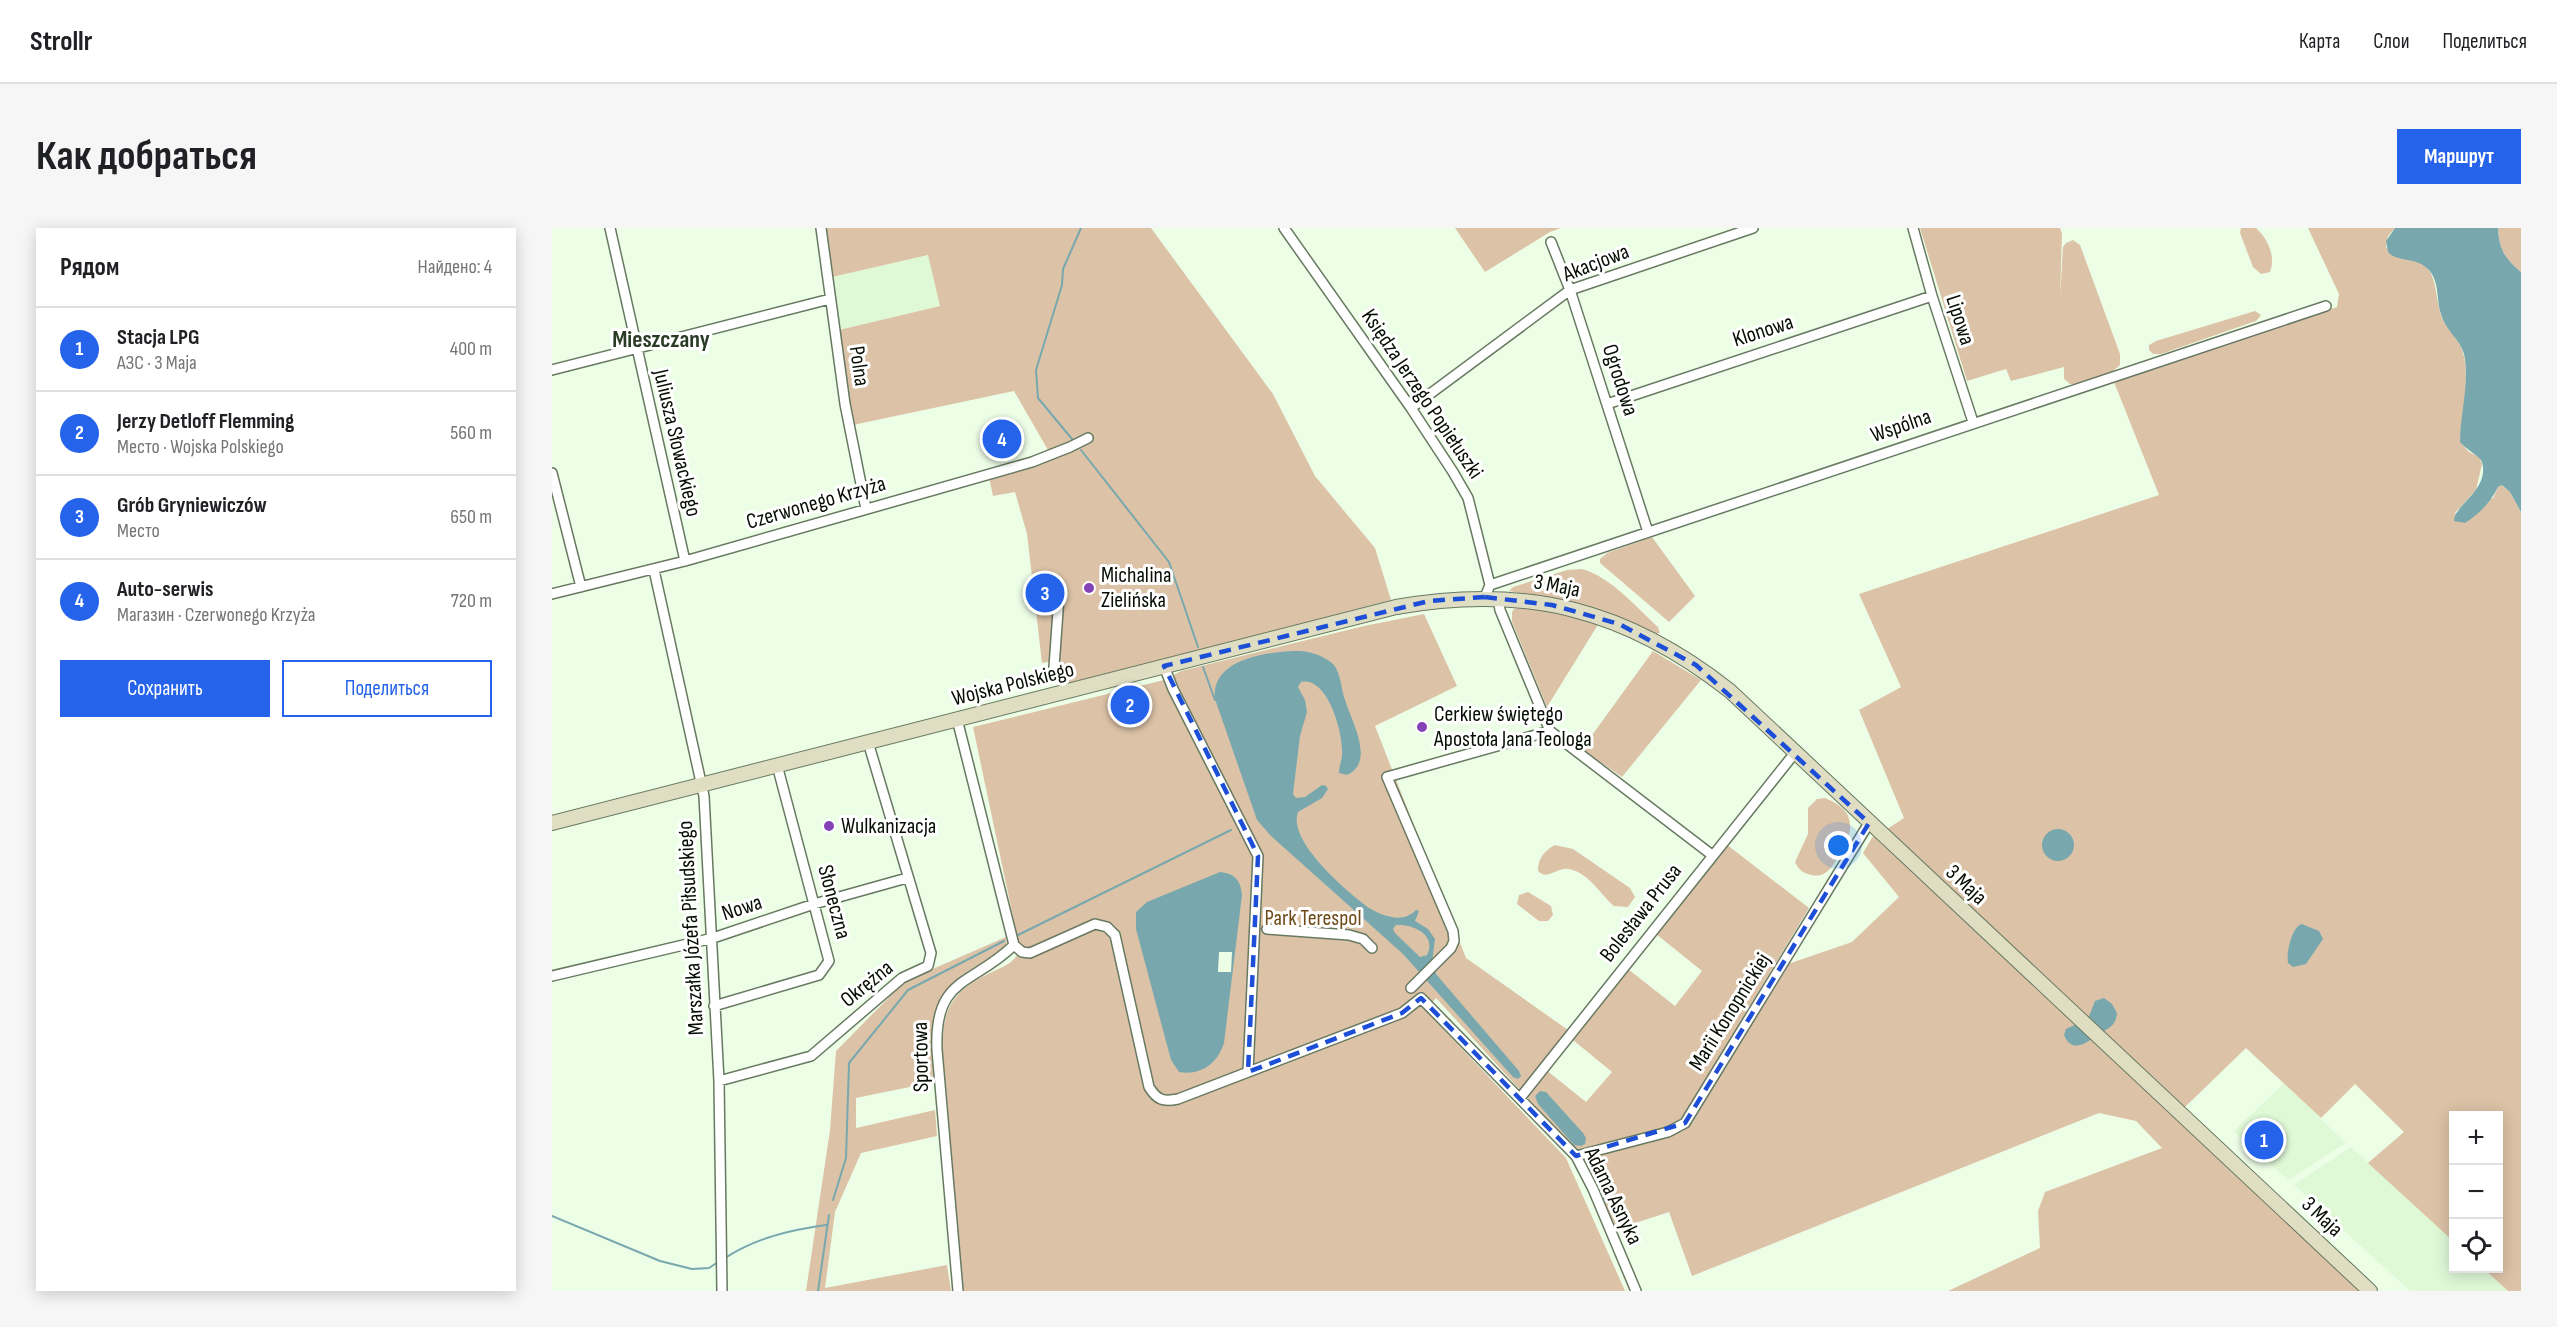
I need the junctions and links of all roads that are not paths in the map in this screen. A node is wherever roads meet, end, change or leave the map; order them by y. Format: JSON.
{"nodes":[{"id":1,"x":610,"y":228,"type":"edge"},
{"id":2,"x":821,"y":228,"type":"edge"},
{"id":3,"x":1284,"y":228,"type":"edge"},
{"id":4,"x":1753,"y":228,"type":"edge"},
{"id":5,"x":1913,"y":228,"type":"edge"},
{"id":6,"x":1551,"y":242,"type":"dead end"},
{"id":7,"x":1570,"y":290,"type":"junction"},
{"id":8,"x":1932,"y":296,"type":"junction"},
{"id":9,"x":830,"y":299,"type":"junction"},
{"id":10,"x":2326,"y":306,"type":"dead end"},
{"id":11,"x":636,"y":348,"type":"junction"},
{"id":12,"x":552,"y":370,"type":"edge"},
{"id":13,"x":1607,"y":404,"type":"junction"},
{"id":14,"x":1411,"y":408,"type":"junction"},
{"id":15,"x":1973,"y":422,"type":"junction"},
{"id":16,"x":1088,"y":438,"type":"dead end"},
{"id":17,"x":552,"y":473,"type":"edge"},
{"id":18,"x":866,"y":509,"type":"junction"},
{"id":19,"x":1648,"y":532,"type":"junction"},
{"id":20,"x":685,"y":561,"type":"junction"},
{"id":21,"x":654,"y":570,"type":"junction"},
{"id":22,"x":581,"y":587,"type":"junction"},
{"id":23,"x":552,"y":594,"type":"edge"},
{"id":24,"x":1491,"y":594,"type":"junction"},
{"id":25,"x":1059,"y":597,"type":"dead end"},
{"id":26,"x":1164,"y":666,"type":"junction"},
{"id":27,"x":1054,"y":667,"type":"dead end"},
{"id":28,"x":957,"y":719,"type":"junction"},
{"id":29,"x":1550,"y":730,"type":"junction"},
{"id":30,"x":867,"y":742,"type":"junction"},
{"id":31,"x":1794,"y":754,"type":"junction"},
{"id":32,"x":777,"y":765,"type":"junction"},
{"id":33,"x":703,"y":784,"type":"junction"},
{"id":34,"x":552,"y":823,"type":"edge"},
{"id":35,"x":1869,"y":823,"type":"junction"},
{"id":36,"x":1712,"y":855,"type":"junction"},
{"id":37,"x":907,"y":878,"type":"junction"},
{"id":38,"x":814,"y":904,"type":"junction"},
{"id":39,"x":1267,"y":929,"type":"dead end"},
{"id":40,"x":713,"y":938,"type":"junction"},
{"id":41,"x":1014,"y":945,"type":"junction"},
{"id":42,"x":1372,"y":948,"type":"dead end"},
{"id":43,"x":552,"y":976,"type":"edge"},
{"id":44,"x":1411,"y":988,"type":"dead end"},
{"id":45,"x":714,"y":1006,"type":"junction"},
{"id":46,"x":1248,"y":1072,"type":"junction"},
{"id":47,"x":719,"y":1081,"type":"junction"},
{"id":48,"x":1520,"y":1098,"type":"junction"},
{"id":49,"x":1576,"y":1156,"type":"junction"},
{"id":50,"x":722,"y":1291,"type":"edge"},
{"id":51,"x":958,"y":1291,"type":"edge"},
{"id":52,"x":1636,"y":1291,"type":"edge"},
{"id":53,"x":2370,"y":1291,"type":"edge"}],
"edges":[{"from":1,"to":11,"type":"street","name":"Juliusza Słowackiego"},
{"from":2,"to":9,"type":"street","name":"Polna"},
{"from":3,"to":14,"type":"street","name":"Księdza Jerzego Popiełuszki"},
{"from":4,"to":7,"type":"street","name":"Akacjowa"},
{"from":5,"to":8,"type":"street","name":"Lipowa"},
{"from":6,"to":7,"type":"street","name":"Ogrodowa"},
{"from":7,"to":13,"type":"street","name":"Ogrodowa"},
{"from":7,"to":14,"type":"street","name":"Akacjowa"},
{"from":8,"to":13,"type":"street","name":"Klonowa"},
{"from":8,"to":15,"type":"street","name":"Lipowa"},
{"from":9,"to":11,"type":"street"},
{"from":9,"to":18,"type":"street","name":"Polna"},
{"from":10,"to":15,"type":"street","name":"Wspólna"},
{"from":11,"to":12,"type":"street"},
{"from":11,"to":20,"type":"street","name":"Juliusza Słowackiego"},
{"from":13,"to":19,"type":"street","name":"Ogrodowa"},
{"from":14,"to":24,"type":"street","name":"Księdza Jerzego Popiełuszki"},
{"from":15,"to":19,"type":"street","name":"Wspólna"},
{"from":16,"to":18,"type":"street","name":"Czerwonego Krzyża"},
{"from":17,"to":22,"type":"street"},
{"from":18,"to":20,"type":"street","name":"Czerwonego Krzyża"},
{"from":19,"to":24,"type":"street","name":"Wspólna"},
{"from":20,"to":21,"type":"street","name":"Czerwonego Krzyża"},
{"from":21,"to":22,"type":"street","name":"Czerwonego Krzyża"},
{"from":21,"to":33,"type":"street","name":"Marszałka Józefa Piłsudskiego"},
{"from":22,"to":23,"type":"street","name":"Czerwonego Krzyża"},
{"from":24,"to":26,"type":"street","name":"Wojska Polskiego"},
{"from":24,"to":29,"type":"street","name":"Księdza Jerzego Popiełuszki"},
{"from":24,"to":31,"type":"street","name":"3 Maja"},
{"from":25,"to":27,"type":"street"},
{"from":26,"to":28,"type":"street","name":"Wojska Polskiego"},
{"from":26,"to":46,"type":"street"},
{"from":28,"to":30,"type":"street","name":"Wojska Polskiego"},
{"from":28,"to":41,"type":"street"},
{"from":29,"to":36,"type":"street","name":"Księdza Jerzego Popiełuszki"},
{"from":29,"to":44,"type":"street"},
{"from":30,"to":32,"type":"street","name":"Wojska Polskiego"},
{"from":30,"to":37,"type":"street","name":"Okrężna"},
{"from":31,"to":35,"type":"street","name":"3 Maja"},
{"from":31,"to":36,"type":"street","name":"Bolesława Prusa"},
{"from":32,"to":33,"type":"street","name":"Wojska Polskiego"},
{"from":32,"to":38,"type":"street","name":"Słoneczna"},
{"from":33,"to":34,"type":"street","name":"Wojska Polskiego"},
{"from":33,"to":40,"type":"street","name":"Marszałka Józefa Piłsudskiego"},
{"from":35,"to":49,"type":"street","name":"Marii Konopnickiej"},
{"from":35,"to":53,"type":"street","name":"3 Maja"},
{"from":36,"to":48,"type":"street","name":"Bolesława Prusa"},
{"from":37,"to":38,"type":"street","name":"Nowa"},
{"from":37,"to":47,"type":"street","name":"Okrężna"},
{"from":38,"to":40,"type":"street","name":"Nowa"},
{"from":38,"to":45,"type":"street","name":"Słoneczna"},
{"from":39,"to":42,"type":"street"},
{"from":40,"to":43,"type":"street","name":"Nowa"},
{"from":40,"to":45,"type":"street","name":"Marszałka Józefa Piłsudskiego"},
{"from":41,"to":46,"type":"street"},
{"from":41,"to":51,"type":"street","name":"Sportowa"},
{"from":45,"to":47,"type":"street","name":"Marszałka Józefa Piłsudskiego"},
{"from":46,"to":48,"type":"street","name":"Adama Asnyka"},
{"from":47,"to":50,"type":"street","name":"Marszałka Józefa Piłsudskiego"},
{"from":48,"to":49,"type":"street","name":"Adama Asnyka"},
{"from":49,"to":52,"type":"street","name":"Adama Asnyka"}]}
